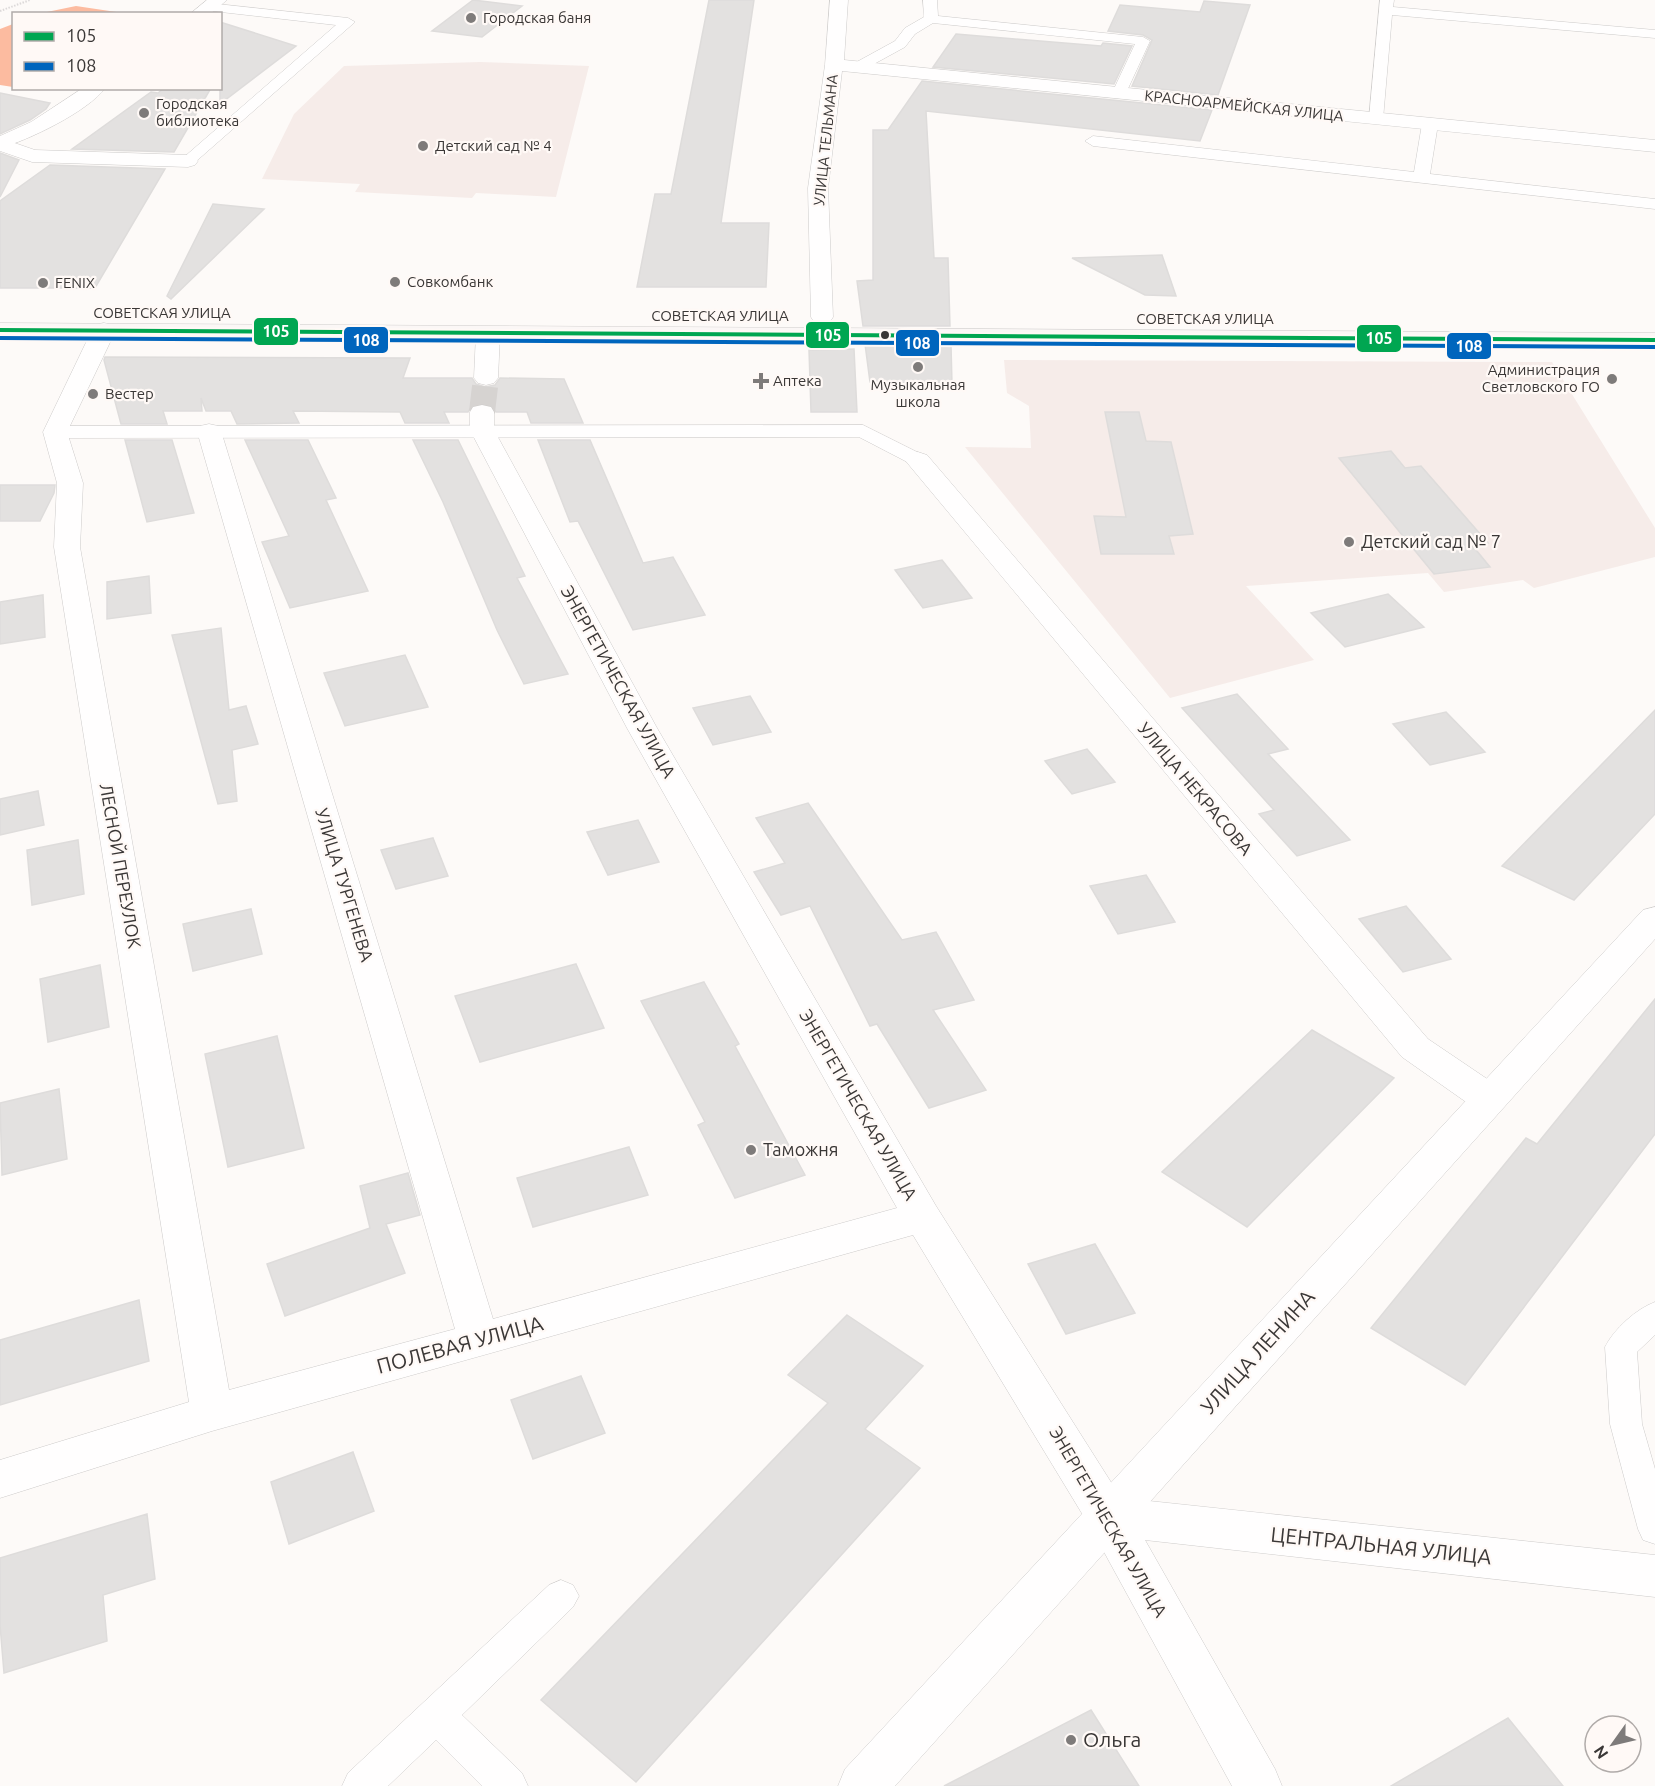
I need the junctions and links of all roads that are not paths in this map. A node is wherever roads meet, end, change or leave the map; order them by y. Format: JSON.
{"nodes":[{"id":1,"x":839,"y":0,"type":"edge"},
{"id":2,"x":930,"y":0,"type":"edge"},
{"id":3,"x":1386,"y":5,"type":"edge"},
{"id":4,"x":208,"y":7,"type":"edge"},
{"id":5,"x":931,"y":19,"type":"junction"},
{"id":6,"x":1655,"y":34,"type":"edge"},
{"id":7,"x":834,"y":65,"type":"junction"},
{"id":8,"x":858,"y":68,"type":"junction"},
{"id":9,"x":93,"y":90,"type":"edge"},
{"id":10,"x":1119,"y":93,"type":"junction"},
{"id":11,"x":1376,"y":119,"type":"junction"},
{"id":12,"x":1430,"y":124,"type":"junction"},
{"id":13,"x":1093,"y":141,"type":"dead end"},
{"id":14,"x":0,"y":143,"type":"edge"},
{"id":15,"x":1655,"y":146,"type":"edge"},
{"id":16,"x":188,"y":161,"type":"joint"},
{"id":17,"x":1421,"y":178,"type":"junction"},
{"id":18,"x":1655,"y":204,"type":"edge"},
{"id":19,"x":0,"y":312,"type":"edge"},
{"id":20,"x":822,"y":317,"type":"junction"},
{"id":21,"x":1655,"y":321,"type":"edge"},
{"id":22,"x":0,"y":330,"type":"edge"},
{"id":23,"x":104,"y":330,"type":"junction"},
{"id":24,"x":488,"y":334,"type":"junction"},
{"id":25,"x":1655,"y":340,"type":"edge"},
{"id":26,"x":483,"y":406,"type":"junction"},
{"id":27,"x":209,"y":431,"type":"junction"},
{"id":28,"x":55,"y":432,"type":"junction"},
{"id":29,"x":918,"y":460,"type":"joint"},
{"id":30,"x":1655,"y":918,"type":"edge"},
{"id":31,"x":1489,"y":1099,"type":"junction"},
{"id":32,"x":922,"y":1217,"type":"junction"},
{"id":33,"x":1655,"y":1316,"type":"edge"},
{"id":34,"x":479,"y":1340,"type":"junction"},
{"id":35,"x":212,"y":1413,"type":"junction"},
{"id":36,"x":0,"y":1479,"type":"edge"},
{"id":37,"x":1108,"y":1516,"type":"junction"},
{"id":38,"x":1655,"y":1529,"type":"edge"},
{"id":39,"x":1655,"y":1576,"type":"edge"},
{"id":40,"x":561,"y":1596,"type":"dead end"},
{"id":41,"x":436,"y":1715,"type":"junction"},
{"id":42,"x":361,"y":1786,"type":"edge"},
{"id":43,"x":509,"y":1786,"type":"edge"},
{"id":44,"x":862,"y":1786,"type":"edge"},
{"id":45,"x":1258,"y":1786,"type":"edge"}],
"edges":[{"from":1,"to":7,"type":"street","name":"УЛИЦА ТЕЛЬМАНА"},
{"from":2,"to":5,"type":"lane"},
{"from":3,"to":6,"type":"lane"},
{"from":3,"to":11,"type":"lane"},
{"from":4,"to":16,"type":"lane"},
{"from":5,"to":8,"type":"lane"},
{"from":5,"to":10,"type":"lane"},
{"from":7,"to":8,"type":"street","name":"КРАСНОАРМЕЙСКАЯ УЛИЦА"},
{"from":7,"to":20,"type":"street","name":"УЛИЦА ТЕЛЬМАНА"},
{"from":8,"to":10,"type":"street","name":"КРАСНОАРМЕЙСКАЯ УЛИЦА"},
{"from":9,"to":14,"type":"street"},
{"from":10,"to":11,"type":"street","name":"КРАСНОАРМЕЙСКАЯ УЛИЦА"},
{"from":11,"to":12,"type":"street","name":"КРАСНОАРМЕЙСКАЯ УЛИЦА"},
{"from":12,"to":15,"type":"street","name":"КРАСНОАРМЕЙСКАЯ УЛИЦА"},
{"from":12,"to":17,"type":"lane"},
{"from":13,"to":17,"type":"lane"},
{"from":14,"to":16,"type":"street"},
{"from":17,"to":18,"type":"lane"},
{"from":19,"to":20,"type":"main road","name":"СОВЕТСКАЯ УЛИЦА"},
{"from":20,"to":21,"type":"main road","name":"СОВЕТСКАЯ УЛИЦА"},
{"from":22,"to":23,"type":"main road","name":"СОВЕТСКАЯ УЛИЦА"},
{"from":23,"to":24,"type":"main road","name":"СОВЕТСКАЯ УЛИЦА"},
{"from":23,"to":28,"type":"street"},
{"from":24,"to":25,"type":"main road","name":"СОВЕТСКАЯ УЛИЦА"},
{"from":24,"to":26,"type":"street"},
{"from":26,"to":27,"type":"lane"},
{"from":26,"to":29,"type":"lane"},
{"from":26,"to":32,"type":"street","name":"ЭНЕРГЕТИЧЕСКАЯ УЛИЦА"},
{"from":27,"to":28,"type":"lane"},
{"from":27,"to":34,"type":"street","name":"УЛИЦА ТУРГЕНЕВА"},
{"from":28,"to":35,"type":"street","name":"ЛЕСНОЙ ПЕРЕУЛОК"},
{"from":29,"to":31,"type":"street","name":"УЛИЦА НЕКРАСОВА"},
{"from":30,"to":31,"type":"street","name":"УЛИЦА ЛЕНИНА"},
{"from":31,"to":37,"type":"street","name":"УЛИЦА ЛЕНИНА"},
{"from":32,"to":34,"type":"street","name":"ПОЛЕВАЯ УЛИЦА"},
{"from":32,"to":37,"type":"street","name":"ЭНЕРГЕТИЧЕСКАЯ УЛИЦА"},
{"from":33,"to":38,"type":"lane"},
{"from":34,"to":35,"type":"street","name":"ПОЛЕВАЯ УЛИЦА"},
{"from":35,"to":36,"type":"street","name":"ПОЛЕВАЯ УЛИЦА"},
{"from":37,"to":39,"type":"street","name":"ЦЕНТРАЛЬНАЯ УЛИЦА"},
{"from":37,"to":44,"type":"street","name":"УЛИЦА ЛЕНИНА"},
{"from":37,"to":45,"type":"street","name":"ЭНЕРГЕТИЧЕСКАЯ УЛИЦА"},
{"from":40,"to":41,"type":"lane"},
{"from":41,"to":42,"type":"lane"},
{"from":41,"to":43,"type":"lane"}]}
